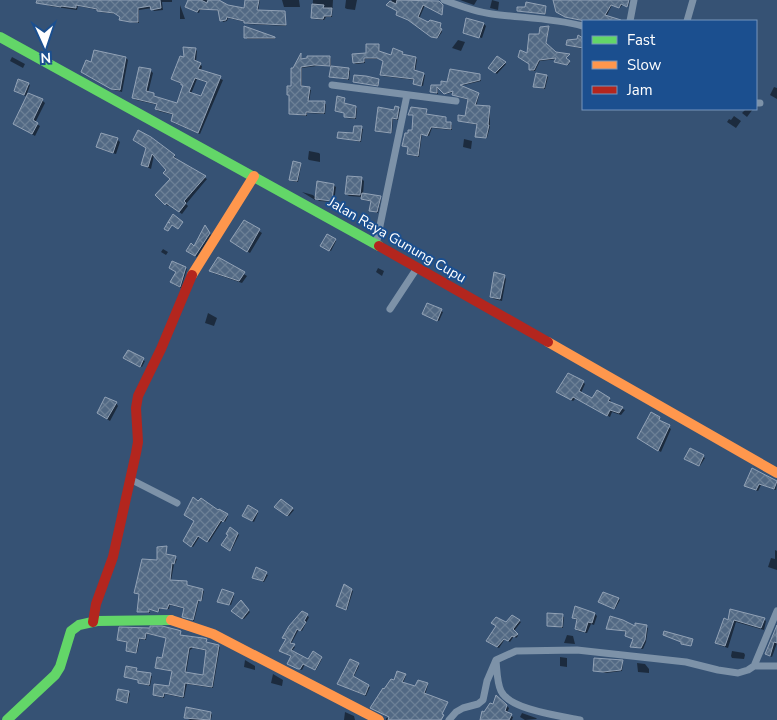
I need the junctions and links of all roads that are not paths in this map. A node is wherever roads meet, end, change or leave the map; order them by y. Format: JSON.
{"nodes":[{"id":1,"x":444,"y":0,"type":"edge"},
{"id":2,"x":634,"y":0,"type":"edge"},
{"id":3,"x":693,"y":0,"type":"edge"},
{"id":4,"x":630,"y":20,"type":"edge"},
{"id":5,"x":687,"y":20,"type":"edge"},
{"id":6,"x":582,"y":26,"type":"edge"},
{"id":7,"x":0,"y":37,"type":"edge"},
{"id":8,"x":332,"y":85,"type":"dead end"},
{"id":9,"x":407,"y":96,"type":"junction"},
{"id":10,"x":456,"y":101,"type":"dead end"},
{"id":11,"x":254,"y":176,"type":"junction"},
{"id":12,"x":376,"y":245,"type":"junction"},
{"id":13,"x":417,"y":268,"type":"junction"},
{"id":14,"x":390,"y":309,"type":"dead end"},
{"id":15,"x":777,"y":473,"type":"edge"},
{"id":16,"x":130,"y":479,"type":"junction"},
{"id":17,"x":177,"y":503,"type":"dead end"},
{"id":18,"x":777,"y":611,"type":"edge"},
{"id":19,"x":93,"y":622,"type":"junction"},
{"id":20,"x":496,"y":660,"type":"junction"},
{"id":21,"x":754,"y":666,"type":"junction"},
{"id":22,"x":777,"y":666,"type":"edge"},
{"id":23,"x":7,"y":720,"type":"edge"},
{"id":24,"x":379,"y":720,"type":"edge"},
{"id":25,"x":450,"y":720,"type":"edge"},
{"id":26,"x":580,"y":720,"type":"edge"}],
"edges":[{"from":1,"to":6,"type":"street"},
{"from":2,"to":4,"type":"street"},
{"from":3,"to":5,"type":"street"},
{"from":7,"to":11,"type":"main road","name":"Jalan Raya Gunung Cupu"},
{"from":8,"to":9,"type":"street"},
{"from":9,"to":10,"type":"street"},
{"from":9,"to":12,"type":"street"},
{"from":11,"to":12,"type":"main road","name":"Jalan Raya Gunung Cupu"},
{"from":11,"to":16,"type":"main road"},
{"from":12,"to":13,"type":"main road","name":"Jalan Raya Gunung Cupu"},
{"from":13,"to":14,"type":"street"},
{"from":13,"to":15,"type":"main road","name":"Jalan Raya Gunung Cupu"},
{"from":16,"to":17,"type":"street"},
{"from":16,"to":19,"type":"main road"},
{"from":18,"to":21,"type":"street"},
{"from":19,"to":23,"type":"main road"},
{"from":19,"to":24,"type":"main road"},
{"from":20,"to":21,"type":"street"},
{"from":20,"to":25,"type":"street"},
{"from":20,"to":26,"type":"street"},
{"from":21,"to":22,"type":"street"}]}
